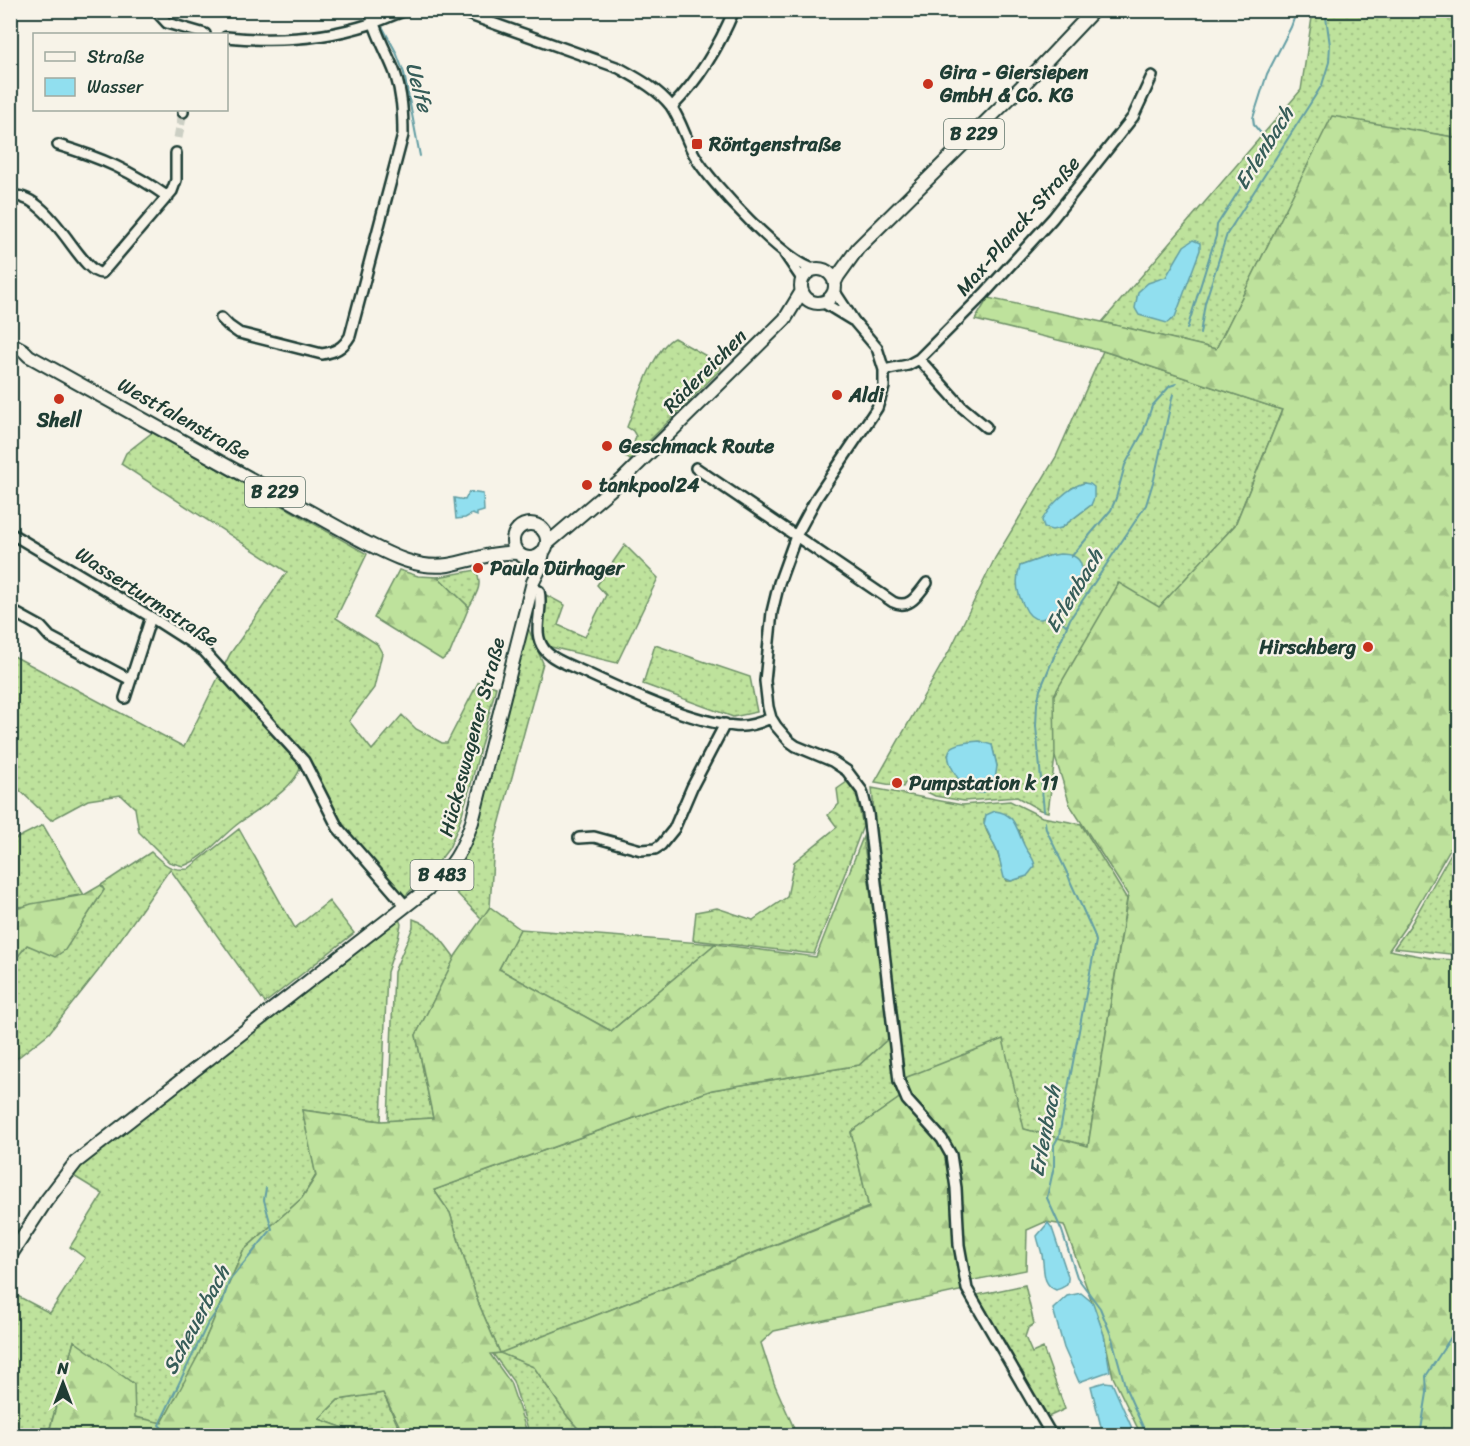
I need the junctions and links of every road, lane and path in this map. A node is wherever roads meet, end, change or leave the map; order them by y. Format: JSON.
{"nodes":[{"id":1,"x":155,"y":10,"type":"edge"},
{"id":2,"x":370,"y":10,"type":"edge"},
{"id":3,"x":406,"y":10,"type":"edge"},
{"id":4,"x":456,"y":10,"type":"edge"},
{"id":5,"x":734,"y":10,"type":"edge"},
{"id":6,"x":1094,"y":10,"type":"edge"},
{"id":7,"x":372,"y":23,"type":"junction"},
{"id":8,"x":198,"y":33,"type":"edge"},
{"id":9,"x":228,"y":38,"type":"edge"},
{"id":10,"x":1152,"y":76,"type":"dead end"},
{"id":11,"x":672,"y":107,"type":"junction"},
{"id":12,"x":58,"y":145,"type":"dead end"},
{"id":13,"x":176,"y":153,"type":"dead end"},
{"id":14,"x":10,"y":196,"type":"edge"},
{"id":15,"x":168,"y":197,"type":"junction"},
{"id":16,"x":858,"y":248,"type":"junction"},
{"id":17,"x":784,"y":252,"type":"junction"},
{"id":18,"x":819,"y":269,"type":"junction"},
{"id":19,"x":802,"y":286,"type":"junction"},
{"id":20,"x":835,"y":287,"type":"junction"},
{"id":21,"x":818,"y":303,"type":"junction"},
{"id":22,"x":221,"y":318,"type":"dead end"},
{"id":23,"x":785,"y":319,"type":"junction"},
{"id":24,"x":854,"y":321,"type":"junction"},
{"id":25,"x":10,"y":342,"type":"edge"},
{"id":26,"x":10,"y":352,"type":"edge"},
{"id":27,"x":29,"y":356,"type":"junction"},
{"id":28,"x":919,"y":359,"type":"junction"},
{"id":29,"x":884,"y":370,"type":"junction"},
{"id":30,"x":986,"y":426,"type":"dead end"},
{"id":31,"x":696,"y":468,"type":"dead end"},
{"id":32,"x":572,"y":521,"type":"junction"},
{"id":33,"x":542,"y":528,"type":"junction"},
{"id":34,"x":11,"y":535,"type":"edge"},
{"id":35,"x":796,"y":536,"type":"junction"},
{"id":36,"x":513,"y":538,"type":"junction"},
{"id":37,"x":545,"y":548,"type":"junction"},
{"id":38,"x":488,"y":555,"type":"junction"},
{"id":39,"x":523,"y":555,"type":"junction"},
{"id":40,"x":927,"y":583,"type":"dead end"},
{"id":41,"x":533,"y":585,"type":"junction"},
{"id":42,"x":10,"y":610,"type":"edge"},
{"id":43,"x":151,"y":617,"type":"junction"},
{"id":44,"x":131,"y":680,"type":"junction"},
{"id":45,"x":125,"y":698,"type":"dead end"},
{"id":46,"x":771,"y":718,"type":"junction"},
{"id":47,"x":725,"y":724,"type":"junction"},
{"id":48,"x":579,"y":838,"type":"dead end"},
{"id":49,"x":405,"y":905,"type":"junction"},
{"id":50,"x":10,"y":1256,"type":"edge"},
{"id":51,"x":1052,"y":1436,"type":"edge"}],
"edges":[{"from":1,"to":8,"type":"street"},
{"from":2,"to":7,"type":"street"},
{"from":3,"to":7,"type":"street"},
{"from":4,"to":11,"type":"street"},
{"from":5,"to":11,"type":"street"},
{"from":6,"to":16,"type":"main road","number":"B 229"},
{"from":7,"to":9,"type":"street"},
{"from":7,"to":22,"type":"street"},
{"from":10,"to":28,"type":"street","name":"Max-Planck-Straße"},
{"from":11,"to":17,"type":"street"},
{"from":12,"to":15,"type":"street"},
{"from":13,"to":15,"type":"street"},
{"from":14,"to":15,"type":"street"},
{"from":16,"to":18,"type":"main road","number":"B 229"},
{"from":16,"to":20,"type":"main road","number":"B 229"},
{"from":17,"to":18,"type":"street"},
{"from":17,"to":19,"type":"street"},
{"from":18,"to":19,"type":"main road"},
{"from":18,"to":20,"type":"main road"},
{"from":19,"to":21,"type":"main road"},
{"from":19,"to":23,"type":"main road","name":"Rädereichen"},
{"from":20,"to":21,"type":"main road"},
{"from":20,"to":24,"type":"street"},
{"from":21,"to":23,"type":"main road","name":"Rädereichen"},
{"from":21,"to":24,"type":"street"},
{"from":23,"to":32,"type":"main road","name":"Rädereichen"},
{"from":24,"to":29,"type":"street"},
{"from":25,"to":27,"type":"main road","name":"Westfalenstraße","number":"B 229"},
{"from":26,"to":27,"type":"main road","name":"Westfalenstraße","number":"B 229"},
{"from":27,"to":38,"type":"main road","name":"Westfalenstraße","number":"B 229"},
{"from":28,"to":29,"type":"street","name":"Max-Planck-Straße"},
{"from":28,"to":30,"type":"street"},
{"from":29,"to":35,"type":"street"},
{"from":31,"to":35,"type":"street"},
{"from":32,"to":33,"type":"main road","name":"Rädereichen"},
{"from":32,"to":37,"type":"main road","name":"Rädereichen"},
{"from":33,"to":36,"type":"main road"},
{"from":33,"to":37,"type":"main road"},
{"from":34,"to":43,"type":"street","name":"Wasserturmstraße"},
{"from":35,"to":40,"type":"street"},
{"from":35,"to":46,"type":"street"},
{"from":36,"to":38,"type":"main road","name":"Westfalenstraße","number":"B 229"},
{"from":36,"to":39,"type":"main road"},
{"from":37,"to":39,"type":"main road"},
{"from":37,"to":41,"type":"main road","name":"Hückeswagener Straße","number":"B 483"},
{"from":38,"to":39,"type":"main road","name":"Westfalenstraße","number":"B 229"},
{"from":39,"to":41,"type":"main road","name":"Hückeswagener Straße","number":"B 483"},
{"from":41,"to":47,"type":"street"},
{"from":41,"to":49,"type":"main road","name":"Hückeswagener Straße","number":"B 483"},
{"from":42,"to":44,"type":"street"},
{"from":43,"to":44,"type":"street"},
{"from":43,"to":49,"type":"street","name":"Wasserturmstraße"},
{"from":44,"to":45,"type":"street"},
{"from":46,"to":47,"type":"street"},
{"from":46,"to":51,"type":"street"},
{"from":47,"to":48,"type":"street"},
{"from":49,"to":50,"type":"main road","name":"Hückeswagener Straße","number":"B 483"}]}
